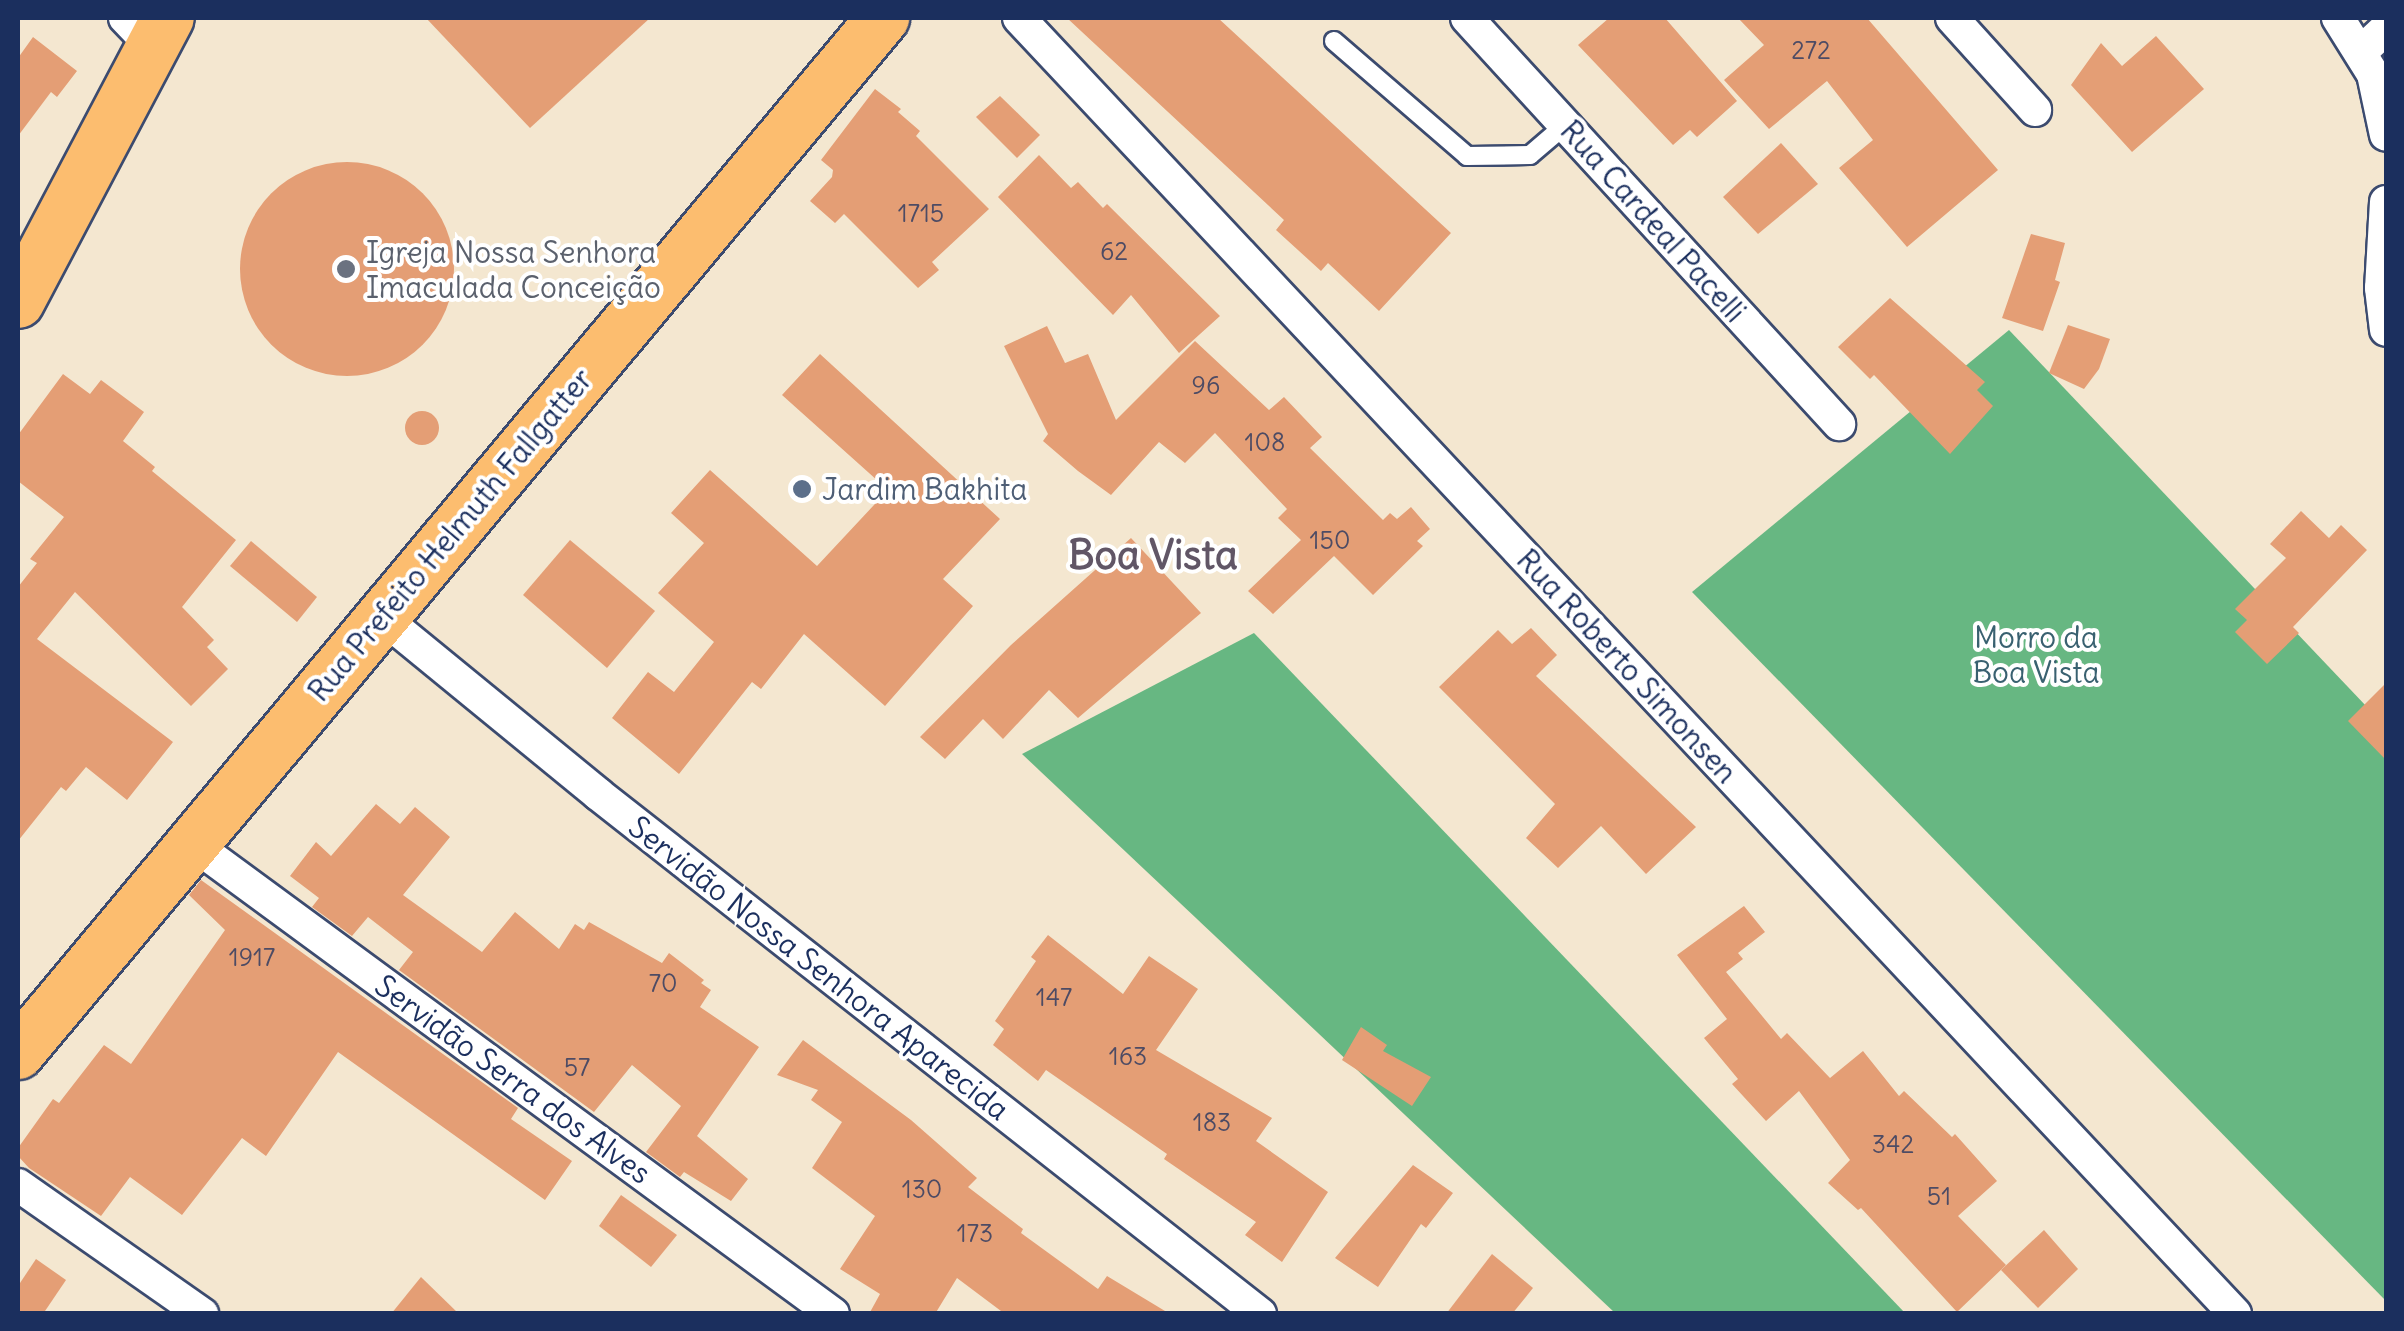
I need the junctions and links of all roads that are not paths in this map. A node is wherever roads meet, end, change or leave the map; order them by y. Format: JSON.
{"nodes":[{"id":1,"x":883,"y":18,"type":"edge"},
{"id":2,"x":1019,"y":18,"type":"edge"},
{"id":3,"x":1467,"y":18,"type":"edge"},
{"id":4,"x":1952,"y":18,"type":"edge"},
{"id":5,"x":2338,"y":18,"type":"edge"},
{"id":6,"x":149,"y":27,"type":"edge"},
{"id":7,"x":2374,"y":40,"type":"edge"},
{"id":8,"x":1334,"y":41,"type":"dead end"},
{"id":9,"x":2035,"y":110,"type":"dead end"},
{"id":10,"x":1565,"y":125,"type":"junction"},
{"id":11,"x":2386,"y":135,"type":"edge"},
{"id":12,"x":2386,"y":202,"type":"edge"},
{"id":13,"x":18,"y":302,"type":"edge"},
{"id":14,"x":2386,"y":330,"type":"edge"},
{"id":15,"x":1840,"y":424,"type":"dead end"},
{"id":16,"x":382,"y":617,"type":"junction"},
{"id":17,"x":192,"y":844,"type":"junction"},
{"id":18,"x":18,"y":1053,"type":"edge"},
{"id":19,"x":18,"y":1185,"type":"edge"},
{"id":20,"x":202,"y":1314,"type":"edge"},
{"id":21,"x":833,"y":1314,"type":"edge"},
{"id":22,"x":1260,"y":1314,"type":"edge"},
{"id":23,"x":2235,"y":1314,"type":"edge"}],
"edges":[{"from":1,"to":16,"type":"main road","name":"Rua Prefeito Helmuth Fallgatter"},
{"from":2,"to":23,"type":"street","name":"Rua Roberto Simonsen"},
{"from":3,"to":10,"type":"street","name":"Rua Cardeal Pacelli"},
{"from":4,"to":9,"type":"street"},
{"from":5,"to":7,"type":"street"},
{"from":6,"to":13,"type":"main road"},
{"from":7,"to":11,"type":"street"},
{"from":8,"to":10,"type":"lane"},
{"from":10,"to":15,"type":"street","name":"Rua Cardeal Pacelli"},
{"from":12,"to":14,"type":"street"},
{"from":16,"to":17,"type":"main road","name":"Rua Prefeito Helmuth Fallgatter"},
{"from":16,"to":22,"type":"street","name":"Servidão Nossa Senhora Aparecida"},
{"from":17,"to":18,"type":"main road","name":"Rua Prefeito Helmuth Fallgatter"},
{"from":17,"to":21,"type":"street","name":"Servidão Serra dos Alves"},
{"from":19,"to":20,"type":"street"}]}
